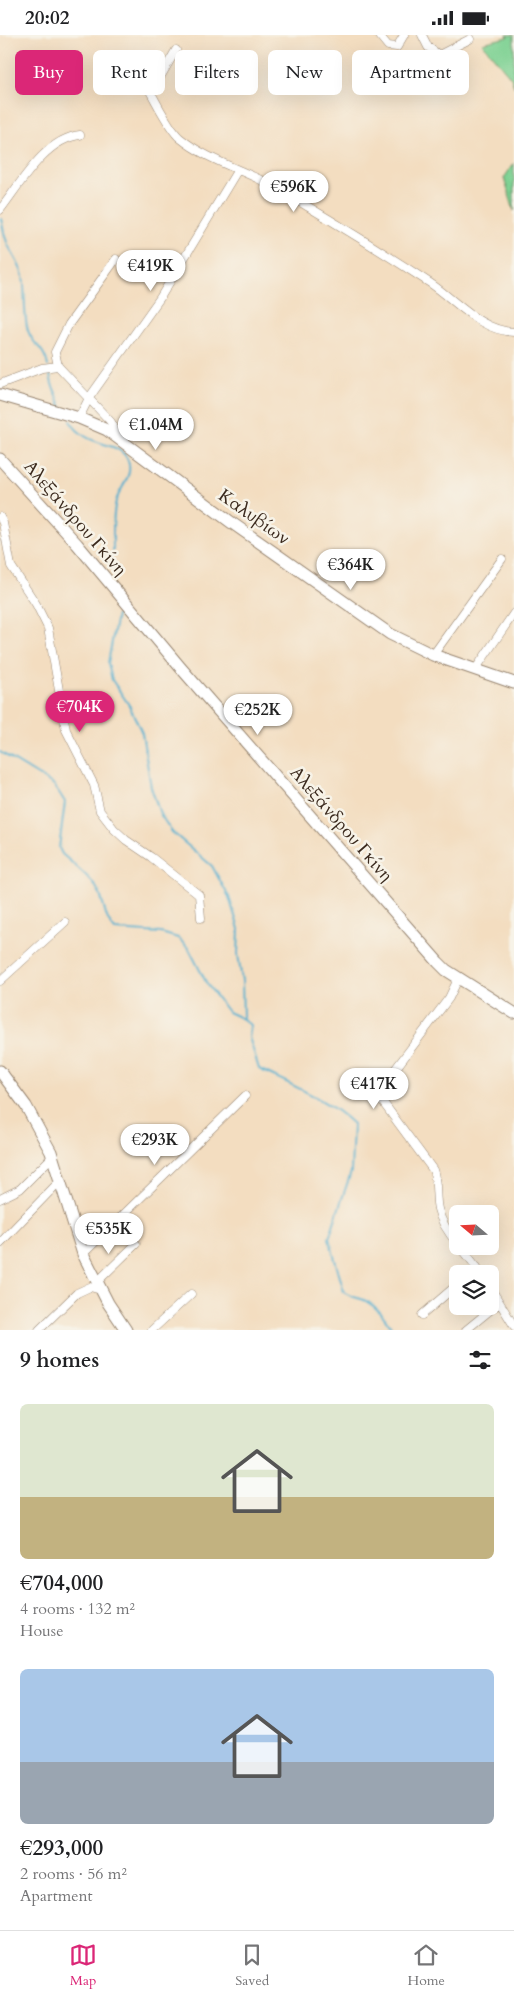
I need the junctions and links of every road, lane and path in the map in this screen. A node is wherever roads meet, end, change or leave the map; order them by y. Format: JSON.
{"nodes":[{"id":1,"x":379,"y":35,"type":"edge"},
{"id":2,"x":404,"y":35,"type":"edge"},
{"id":3,"x":422,"y":35,"type":"edge"},
{"id":4,"x":470,"y":39,"type":"dead end"},
{"id":5,"x":175,"y":52,"type":"edge"},
{"id":6,"x":80,"y":135,"type":"dead end"},
{"id":7,"x":237,"y":171,"type":"junction"},
{"id":8,"x":0,"y":210,"type":"edge"},
{"id":9,"x":116,"y":259,"type":"dead end"},
{"id":10,"x":514,"y":332,"type":"edge"},
{"id":11,"x":55,"y":366,"type":"junction"},
{"id":12,"x":0,"y":384,"type":"edge"},
{"id":13,"x":0,"y":395,"type":"edge"},
{"id":14,"x":89,"y":398,"type":"junction"},
{"id":15,"x":76,"y":417,"type":"junction"},
{"id":16,"x":119,"y":438,"type":"junction"},
{"id":17,"x":0,"y":459,"type":"edge"},
{"id":18,"x":0,"y":517,"type":"edge"},
{"id":19,"x":502,"y":559,"type":"dead end"},
{"id":20,"x":514,"y":613,"type":"edge"},
{"id":21,"x":433,"y":655,"type":"junction"},
{"id":22,"x":475,"y":670,"type":"junction"},
{"id":23,"x":514,"y":683,"type":"edge"},
{"id":24,"x":201,"y":918,"type":"dead end"},
{"id":25,"x":65,"y":922,"type":"dead end"},
{"id":26,"x":459,"y":977,"type":"junction"},
{"id":27,"x":0,"y":981,"type":"edge"},
{"id":28,"x":514,"y":1013,"type":"edge"},
{"id":29,"x":0,"y":1071,"type":"edge"},
{"id":30,"x":245,"y":1095,"type":"dead end"},
{"id":31,"x":53,"y":1156,"type":"junction"},
{"id":32,"x":62,"y":1183,"type":"junction"},
{"id":33,"x":0,"y":1199,"type":"edge"},
{"id":34,"x":449,"y":1232,"type":"edge"},
{"id":35,"x":0,"y":1243,"type":"edge"},
{"id":36,"x":136,"y":1244,"type":"dead end"},
{"id":37,"x":83,"y":1254,"type":"junction"},
{"id":38,"x":467,"y":1255,"type":"edge"},
{"id":39,"x":476,"y":1265,"type":"edge"},
{"id":40,"x":99,"y":1286,"type":"junction"},
{"id":41,"x":449,"y":1292,"type":"edge"},
{"id":42,"x":191,"y":1294,"type":"dead end"},
{"id":43,"x":499,"y":1303,"type":"edge"},
{"id":44,"x":422,"y":1315,"type":"dead end"},
{"id":45,"x":484,"y":1315,"type":"edge"},
{"id":46,"x":514,"y":1326,"type":"edge"},
{"id":47,"x":39,"y":1330,"type":"edge"},
{"id":48,"x":126,"y":1330,"type":"edge"},
{"id":49,"x":152,"y":1330,"type":"edge"},
{"id":50,"x":466,"y":1330,"type":"edge"}],
"edges":[{"from":1,"to":2,"type":"street"},
{"from":3,"to":4,"type":"street"},
{"from":5,"to":7,"type":"street"},
{"from":6,"to":8,"type":"street"},
{"from":7,"to":10,"type":"street"},
{"from":7,"to":14,"type":"street"},
{"from":9,"to":11,"type":"street"},
{"from":11,"to":12,"type":"street"},
{"from":11,"to":14,"type":"street"},
{"from":13,"to":15,"type":"street","name":"Καλυβίων"},
{"from":14,"to":15,"type":"street"},
{"from":14,"to":16,"type":"street"},
{"from":15,"to":16,"type":"street","name":"Καλυβίων"},
{"from":16,"to":21,"type":"street","name":"Καλυβίων"},
{"from":17,"to":26,"type":"street","name":"Αλεξάνδρου Γκίνη"},
{"from":18,"to":24,"type":"street"},
{"from":19,"to":21,"type":"street"},
{"from":20,"to":22,"type":"street"},
{"from":21,"to":22,"type":"street","name":"Καλυβίων"},
{"from":22,"to":23,"type":"street","name":"Καλυβίων"},
{"from":25,"to":27,"type":"street"},
{"from":26,"to":28,"type":"street","name":"Αλεξάνδρου Γκίνη"},
{"from":26,"to":34,"type":"street"},
{"from":29,"to":31,"type":"street"},
{"from":30,"to":37,"type":"street"},
{"from":31,"to":32,"type":"street"},
{"from":31,"to":33,"type":"street"},
{"from":32,"to":35,"type":"street"},
{"from":32,"to":37,"type":"street"},
{"from":36,"to":40,"type":"street"},
{"from":37,"to":40,"type":"street"},
{"from":38,"to":39,"type":"street"},
{"from":40,"to":47,"type":"street"},
{"from":40,"to":48,"type":"street"},
{"from":41,"to":44,"type":"street"},
{"from":42,"to":49,"type":"street"},
{"from":43,"to":46,"type":"street"},
{"from":45,"to":50,"type":"street"}]}
